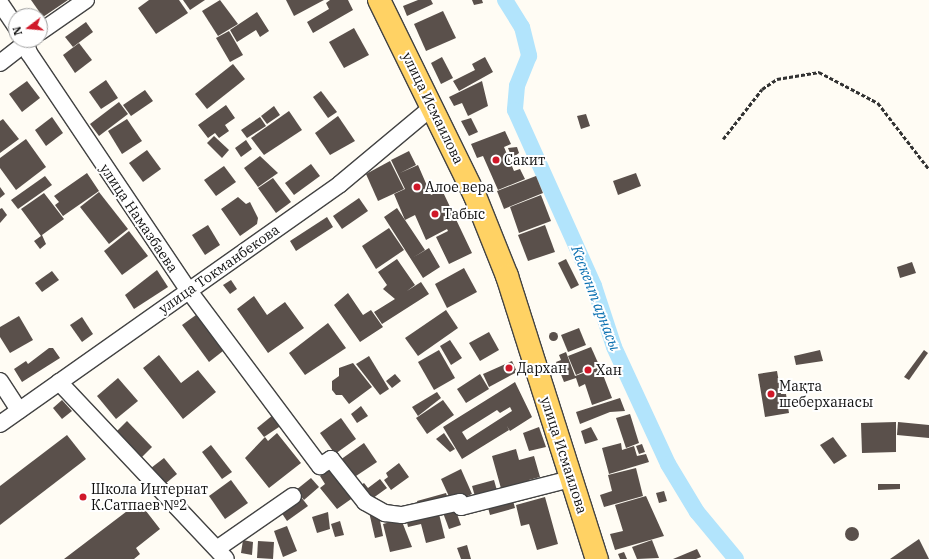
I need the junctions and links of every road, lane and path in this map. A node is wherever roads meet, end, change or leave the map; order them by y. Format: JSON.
{"nodes":[{"id":1,"x":86,"y":0,"type":"edge"},
{"id":2,"x":379,"y":0,"type":"edge"},
{"id":3,"x":0,"y":4,"type":"edge"},
{"id":4,"x":8,"y":16,"type":"edge"},
{"id":5,"x":48,"y":26,"type":"edge"},
{"id":6,"x":18,"y":48,"type":"edge"},
{"id":7,"x":28,"y":48,"type":"edge"},
{"id":8,"x":0,"y":63,"type":"edge"},
{"id":9,"x":432,"y":107,"type":"junction"},
{"id":10,"x":723,"y":139,"type":"dead end"},
{"id":11,"x":929,"y":169,"type":"edge"},
{"id":12,"x":189,"y":291,"type":"junction"},
{"id":13,"x":0,"y":381,"type":"edge"},
{"id":14,"x":59,"y":382,"type":"junction"},
{"id":15,"x":18,"y":410,"type":"junction"},
{"id":16,"x":0,"y":424,"type":"edge"},
{"id":17,"x":572,"y":479,"type":"junction"},
{"id":18,"x":293,"y":496,"type":"dead end"},
{"id":19,"x":222,"y":554,"type":"edge"},
{"id":20,"x":598,"y":559,"type":"edge"}],
"edges":[{"from":1,"to":5,"type":"street"},
{"from":2,"to":9,"type":"main road","name":"улица Исмаилова"},
{"from":3,"to":4,"type":"street"},
{"from":6,"to":8,"type":"street","name":"улица Намазбаева"},
{"from":7,"to":12,"type":"street","name":"улица Намазбаева"},
{"from":9,"to":12,"type":"street","name":"улица Токманбекова"},
{"from":9,"to":17,"type":"main road","name":"улица Исмаилова"},
{"from":10,"to":11,"type":"path"},
{"from":12,"to":14,"type":"street","name":"улица Токманбекова"},
{"from":12,"to":17,"type":"street","name":"улица Намазбаева"},
{"from":13,"to":15,"type":"street"},
{"from":14,"to":15,"type":"street","name":"улица Токманбекова"},
{"from":14,"to":19,"type":"street"},
{"from":15,"to":16,"type":"street","name":"улица Токманбекова"},
{"from":17,"to":20,"type":"main road","name":"улица Исмаилова"},
{"from":18,"to":19,"type":"street"}]}
